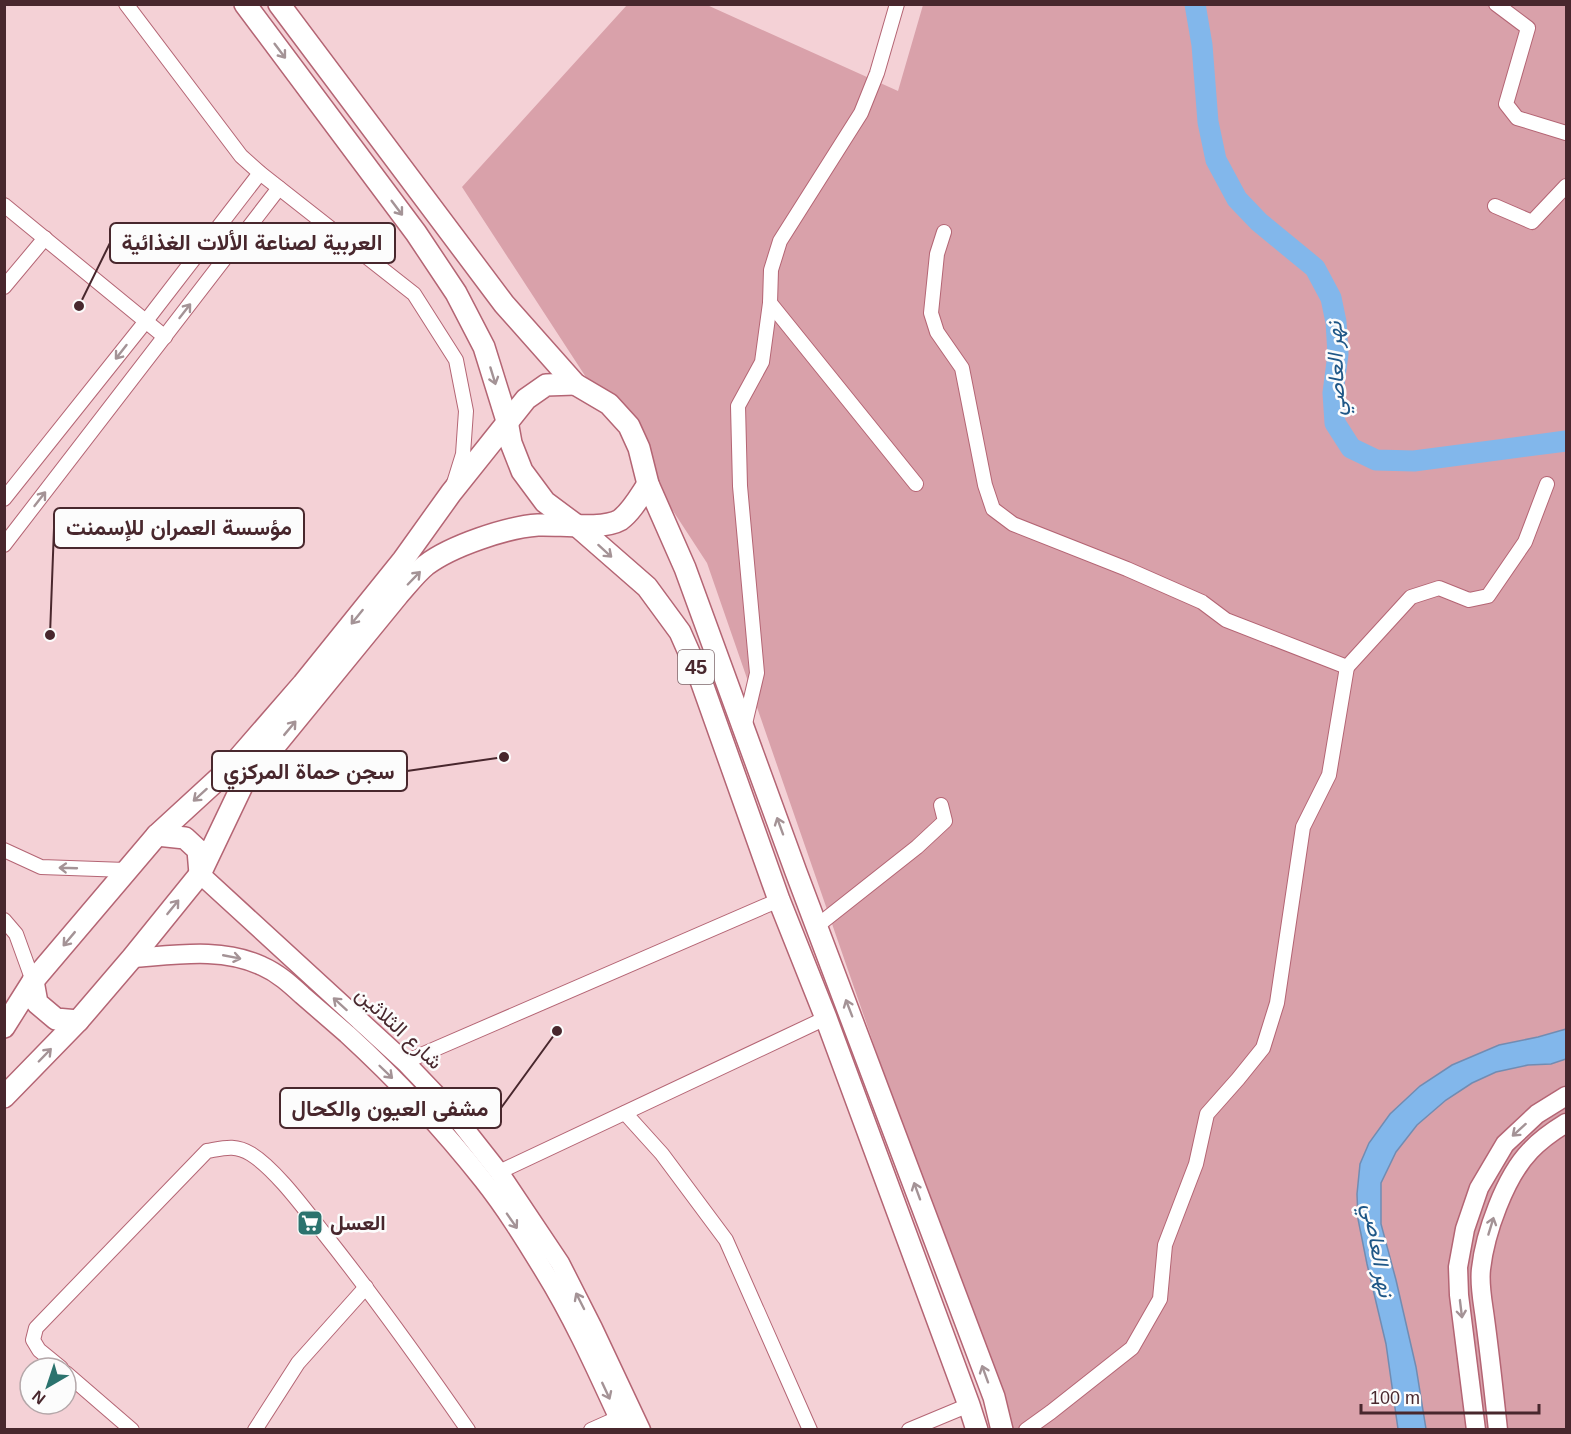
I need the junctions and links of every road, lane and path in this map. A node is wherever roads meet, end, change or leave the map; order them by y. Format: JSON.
{"nodes":[{"id":1,"x":126,"y":4,"type":"edge"},
{"id":2,"x":245,"y":4,"type":"edge"},
{"id":3,"x":279,"y":4,"type":"edge"},
{"id":4,"x":897,"y":4,"type":"edge"},
{"id":5,"x":1496,"y":4,"type":"edge"},
{"id":6,"x":1566,"y":133,"type":"edge"},
{"id":7,"x":260,"y":173,"type":"junction"},
{"id":8,"x":1566,"y":186,"type":"edge"},
{"id":9,"x":279,"y":188,"type":"junction"},
{"id":10,"x":4,"y":205,"type":"edge"},
{"id":11,"x":1495,"y":206,"type":"dead end"},
{"id":12,"x":944,"y":232,"type":"dead end"},
{"id":13,"x":45,"y":238,"type":"junction"},
{"id":14,"x":4,"y":287,"type":"edge"},
{"id":15,"x":770,"y":303,"type":"junction"},
{"id":16,"x":146,"y":321,"type":"junction"},
{"id":17,"x":165,"y":337,"type":"junction"},
{"id":18,"x":574,"y":384,"type":"junction"},
{"id":19,"x":507,"y":421,"type":"junction"},
{"id":20,"x":648,"y":484,"type":"junction"},
{"id":21,"x":916,"y":484,"type":"dead end"},
{"id":22,"x":1547,"y":484,"type":"dead end"},
{"id":23,"x":451,"y":493,"type":"junction"},
{"id":24,"x":4,"y":499,"type":"edge"},
{"id":25,"x":576,"y":525,"type":"junction"},
{"id":26,"x":4,"y":545,"type":"edge"},
{"id":27,"x":1347,"y":667,"type":"junction"},
{"id":28,"x":744,"y":729,"type":"junction"},
{"id":29,"x":941,"y":805,"type":"dead end"},
{"id":30,"x":157,"y":835,"type":"junction"},
{"id":31,"x":4,"y":850,"type":"edge"},
{"id":32,"x":126,"y":870,"type":"junction"},
{"id":33,"x":200,"y":874,"type":"junction"},
{"id":34,"x":779,"y":900,"type":"junction"},
{"id":35,"x":4,"y":921,"type":"edge"},
{"id":36,"x":817,"y":926,"type":"junction"},
{"id":37,"x":132,"y":958,"type":"junction"},
{"id":38,"x":33,"y":981,"type":"junction"},
{"id":39,"x":826,"y":1018,"type":"junction"},
{"id":40,"x":78,"y":1021,"type":"junction"},
{"id":41,"x":4,"y":1027,"type":"edge"},
{"id":42,"x":405,"y":1062,"type":"junction"},
{"id":43,"x":1566,"y":1096,"type":"edge"},
{"id":44,"x":4,"y":1097,"type":"edge"},
{"id":45,"x":447,"y":1106,"type":"junction"},
{"id":46,"x":625,"y":1113,"type":"junction"},
{"id":47,"x":432,"y":1120,"type":"junction"},
{"id":48,"x":1566,"y":1123,"type":"edge"},
{"id":49,"x":499,"y":1172,"type":"junction"},
{"id":50,"x":366,"y":1287,"type":"junction"},
{"id":51,"x":586,"y":1332,"type":"junction"},
{"id":52,"x":46,"y":1356,"type":"edge"},
{"id":53,"x":78,"y":1383,"type":"edge"},
{"id":54,"x":969,"y":1404,"type":"junction"},
{"id":55,"x":621,"y":1424,"type":"edge"},
{"id":56,"x":132,"y":1430,"type":"edge"},
{"id":57,"x":255,"y":1430,"type":"edge"},
{"id":58,"x":468,"y":1430,"type":"edge"},
{"id":59,"x":591,"y":1430,"type":"edge"},
{"id":60,"x":641,"y":1430,"type":"edge"},
{"id":61,"x":810,"y":1430,"type":"edge"},
{"id":62,"x":909,"y":1430,"type":"edge"},
{"id":63,"x":977,"y":1430,"type":"edge"},
{"id":64,"x":1002,"y":1430,"type":"edge"},
{"id":65,"x":1026,"y":1430,"type":"edge"},
{"id":66,"x":1476,"y":1430,"type":"edge"},
{"id":67,"x":1498,"y":1430,"type":"edge"}],
"edges":[{"from":1,"to":7,"type":"street"},
{"from":2,"to":19,"type":"main road","number":"45","one_way":true},
{"from":3,"to":18,"type":"main road","number":"45"},
{"from":4,"to":15,"type":"street"},
{"from":5,"to":6,"type":"street"},
{"from":7,"to":9,"type":"street"},
{"from":7,"to":16,"type":"street"},
{"from":8,"to":11,"type":"street"},
{"from":17,"to":9,"type":"street","one_way":true},
{"from":9,"to":23,"type":"street"},
{"from":10,"to":13,"type":"street"},
{"from":12,"to":27,"type":"street"},
{"from":13,"to":14,"type":"street"},
{"from":13,"to":16,"type":"street"},
{"from":15,"to":21,"type":"street"},
{"from":15,"to":28,"type":"street"},
{"from":16,"to":17,"type":"street"},
{"from":16,"to":24,"type":"street","one_way":true},
{"from":26,"to":17,"type":"street","one_way":true},
{"from":18,"to":19,"type":"main road"},
{"from":18,"to":20,"type":"main road","number":"45"},
{"from":19,"to":23,"type":"main road"},
{"from":19,"to":25,"type":"main road","number":"45"},
{"from":20,"to":25,"type":"main road"},
{"from":20,"to":28,"type":"main road","number":"45"},
{"from":22,"to":27,"type":"street"},
{"from":23,"to":30,"type":"main road","one_way":true},
{"from":33,"to":25,"type":"main road","one_way":true},
{"from":25,"to":34,"type":"main road","number":"45","one_way":true},
{"from":27,"to":65,"type":"street"},
{"from":36,"to":28,"type":"main road","number":"45","one_way":true},
{"from":29,"to":36,"type":"street"},
{"from":30,"to":32,"type":"main road"},
{"from":30,"to":33,"type":"main road"},
{"from":32,"to":31,"type":"street","one_way":true},
{"from":32,"to":38,"type":"main road","one_way":true},
{"from":37,"to":33,"type":"main road","one_way":true},
{"from":42,"to":33,"type":"main road","name":"شارع الثلاثين","one_way":true},
{"from":34,"to":39,"type":"main road","number":"45"},
{"from":34,"to":42,"type":"street"},
{"from":35,"to":38,"type":"street"},
{"from":64,"to":36,"type":"main road","number":"45","one_way":true},
{"from":37,"to":40,"type":"main road"},
{"from":37,"to":47,"type":"main road","one_way":true},
{"from":38,"to":40,"type":"main road"},
{"from":38,"to":41,"type":"main road"},
{"from":39,"to":46,"type":"street"},
{"from":39,"to":54,"type":"main road","number":"45"},
{"from":44,"to":40,"type":"main road","one_way":true},
{"from":42,"to":45,"type":"main road","name":"شارع الثلاثين"},
{"from":43,"to":66,"type":"main road","one_way":true},
{"from":45,"to":47,"type":"main road"},
{"from":45,"to":49,"type":"main road","name":"شارع الثلاثين"},
{"from":46,"to":49,"type":"street"},
{"from":46,"to":61,"type":"street"},
{"from":47,"to":51,"type":"main road","one_way":true},
{"from":67,"to":48,"type":"main road","one_way":true},
{"from":51,"to":49,"type":"main road","name":"شارع الثلاثين","one_way":true},
{"from":50,"to":52,"type":"street"},
{"from":50,"to":57,"type":"street"},
{"from":50,"to":58,"type":"street"},
{"from":51,"to":55,"type":"main road","one_way":true},
{"from":51,"to":60,"type":"main road","name":"شارع الثلاثين"},
{"from":53,"to":56,"type":"street"},
{"from":54,"to":62,"type":"street"},
{"from":54,"to":63,"type":"main road","number":"45"},
{"from":55,"to":59,"type":"street"}]}
